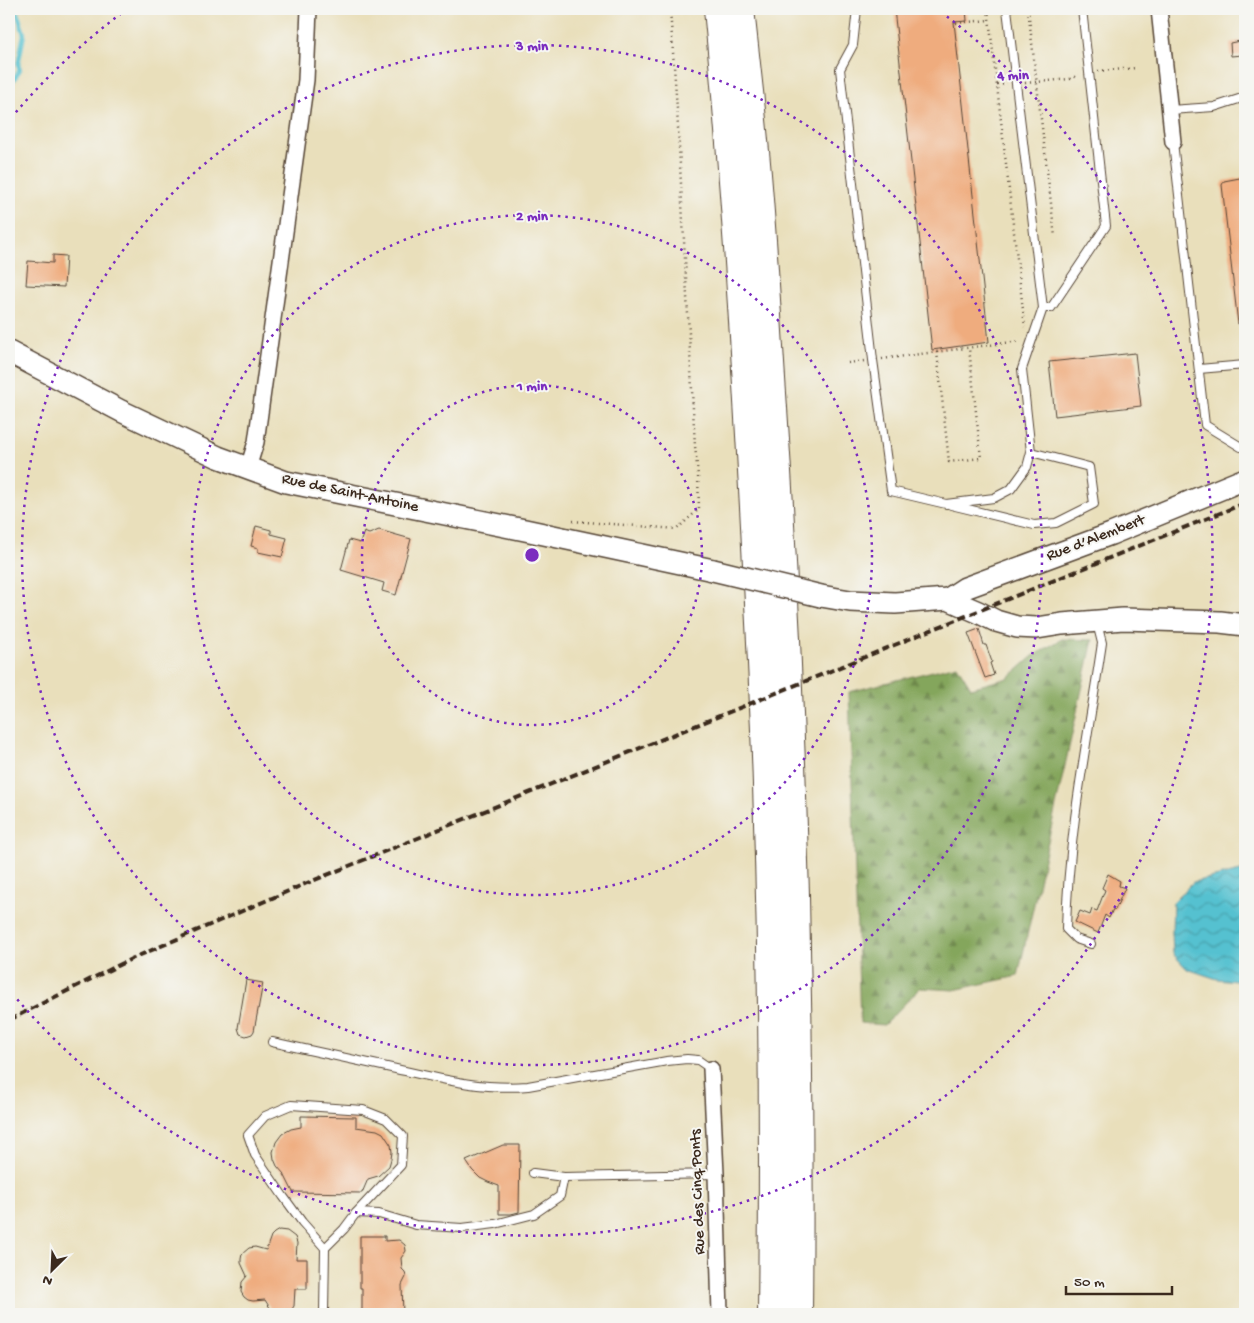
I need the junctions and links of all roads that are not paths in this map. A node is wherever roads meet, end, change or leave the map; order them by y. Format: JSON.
{"nodes":[{"id":1,"x":309,"y":9,"type":"edge"},
{"id":2,"x":718,"y":9,"type":"edge"},
{"id":3,"x":740,"y":9,"type":"edge"},
{"id":4,"x":757,"y":9,"type":"edge"},
{"id":5,"x":857,"y":9,"type":"edge"},
{"id":6,"x":1007,"y":9,"type":"edge"},
{"id":7,"x":1082,"y":9,"type":"edge"},
{"id":8,"x":1159,"y":9,"type":"edge"},
{"id":9,"x":1245,"y":97,"type":"edge"},
{"id":10,"x":1170,"y":110,"type":"junction"},
{"id":11,"x":1173,"y":142,"type":"joint"},
{"id":12,"x":755,"y":154,"type":"junction"},
{"id":13,"x":1042,"y":308,"type":"junction"},
{"id":14,"x":9,"y":352,"type":"edge"},
{"id":15,"x":1245,"y":365,"type":"edge"},
{"id":16,"x":1199,"y":369,"type":"junction"},
{"id":17,"x":1245,"y":446,"type":"edge"},
{"id":18,"x":1031,"y":452,"type":"junction"},
{"id":19,"x":248,"y":468,"type":"junction"},
{"id":20,"x":1245,"y":479,"type":"edge"},
{"id":21,"x":946,"y":504,"type":"junction"},
{"id":22,"x":948,"y":599,"type":"junction"},
{"id":23,"x":1097,"y":621,"type":"junction"},
{"id":24,"x":1245,"y":625,"type":"edge"},
{"id":25,"x":1091,"y":944,"type":"dead end"},
{"id":26,"x":272,"y":1042,"type":"dead end"},
{"id":27,"x":711,"y":1069,"type":"joint"},
{"id":28,"x":533,"y":1173,"type":"dead end"},
{"id":29,"x":716,"y":1174,"type":"junction"},
{"id":30,"x":564,"y":1177,"type":"junction"},
{"id":31,"x":356,"y":1213,"type":"junction"},
{"id":32,"x":325,"y":1248,"type":"junction"},
{"id":33,"x":324,"y":1314,"type":"edge"},
{"id":34,"x":720,"y":1314,"type":"edge"},
{"id":35,"x":772,"y":1314,"type":"edge"},
{"id":36,"x":798,"y":1314,"type":"edge"}],
"edges":[{"from":1,"to":19,"type":"street"},
{"from":2,"to":35,"type":"highway"},
{"from":3,"to":12,"type":"highway"},
{"from":4,"to":12,"type":"highway"},
{"from":5,"to":21,"type":"lane"},
{"from":6,"to":13,"type":"lane"},
{"from":7,"to":13,"type":"lane"},
{"from":8,"to":10,"type":"street"},
{"from":9,"to":10,"type":"lane"},
{"from":10,"to":11,"type":"street"},
{"from":11,"to":16,"type":"lane"},
{"from":12,"to":36,"type":"highway"},
{"from":13,"to":18,"type":"lane"},
{"from":14,"to":19,"type":"street","name":"Rue de Saint-Antoine"},
{"from":15,"to":16,"type":"lane"},
{"from":16,"to":17,"type":"lane"},
{"from":18,"to":21,"type":"lane"},
{"from":18,"to":21,"type":"lane"},
{"from":19,"to":22,"type":"street","name":"Rue de Saint-Antoine","bridge":true},
{"from":20,"to":22,"type":"street","name":"Rue d’Alembert"},
{"from":22,"to":23,"type":"street"},
{"from":23,"to":24,"type":"street"},
{"from":23,"to":25,"type":"lane"},
{"from":26,"to":27,"type":"lane"},
{"from":27,"to":29,"type":"street","name":"Rue des Cinq Ponts"},
{"from":28,"to":30,"type":"lane"},
{"from":29,"to":30,"type":"lane"},
{"from":29,"to":34,"type":"street","name":"Rue des Cinq Ponts"},
{"from":30,"to":31,"type":"lane"},
{"from":31,"to":32,"type":"lane"},
{"from":31,"to":32,"type":"lane"},
{"from":32,"to":33,"type":"lane"}]}
